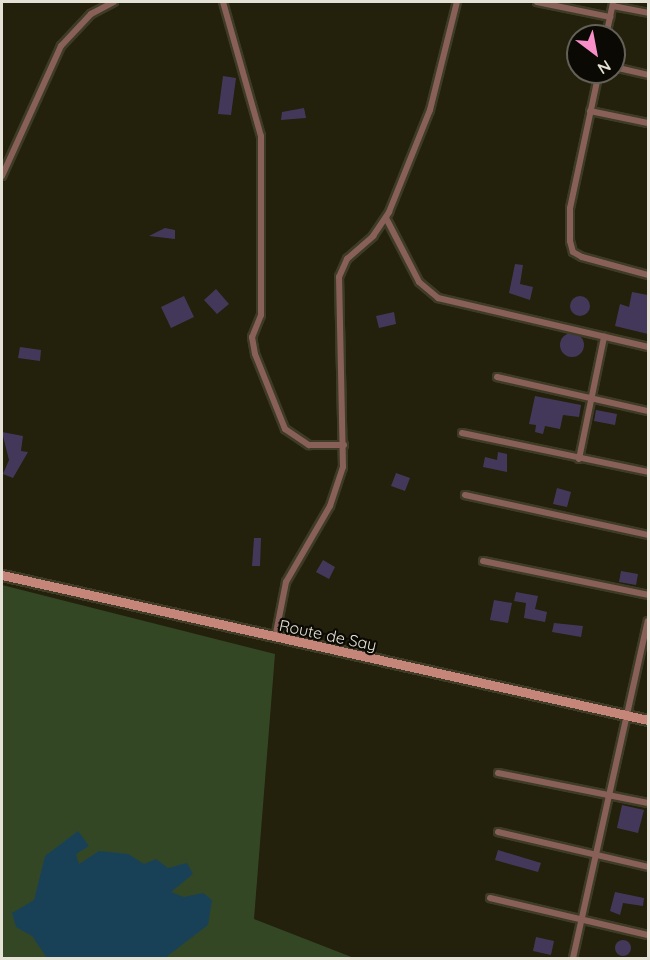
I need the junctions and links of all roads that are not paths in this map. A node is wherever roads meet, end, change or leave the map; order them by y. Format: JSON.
{"nodes":[{"id":1,"x":114,"y":2,"type":"edge"},
{"id":2,"x":223,"y":2,"type":"edge"},
{"id":3,"x":457,"y":2,"type":"edge"},
{"id":4,"x":537,"y":2,"type":"edge"},
{"id":5,"x":613,"y":4,"type":"edge"},
{"id":6,"x":648,"y":13,"type":"edge"},
{"id":7,"x":610,"y":17,"type":"junction"},
{"id":8,"x":609,"y":24,"type":"edge"},
{"id":9,"x":626,"y":70,"type":"edge"},
{"id":10,"x":648,"y":75,"type":"edge"},
{"id":11,"x":596,"y":84,"type":"edge"},
{"id":12,"x":590,"y":111,"type":"junction"},
{"id":13,"x":648,"y":123,"type":"edge"},
{"id":14,"x":2,"y":176,"type":"edge"},
{"id":15,"x":386,"y":218,"type":"junction"},
{"id":16,"x":648,"y":275,"type":"edge"},
{"id":17,"x":604,"y":337,"type":"junction"},
{"id":18,"x":648,"y":347,"type":"edge"},
{"id":19,"x":497,"y":377,"type":"dead end"},
{"id":20,"x":591,"y":398,"type":"junction"},
{"id":21,"x":648,"y":411,"type":"edge"},
{"id":22,"x":462,"y":433,"type":"dead end"},
{"id":23,"x":344,"y":445,"type":"junction"},
{"id":24,"x":579,"y":459,"type":"junction"},
{"id":25,"x":648,"y":472,"type":"edge"},
{"id":26,"x":465,"y":495,"type":"dead end"},
{"id":27,"x":648,"y":535,"type":"edge"},
{"id":28,"x":483,"y":561,"type":"dead end"},
{"id":29,"x":2,"y":575,"type":"edge"},
{"id":30,"x":648,"y":595,"type":"edge"},
{"id":31,"x":648,"y":621,"type":"edge"},
{"id":32,"x":275,"y":638,"type":"junction"},
{"id":33,"x":628,"y":715,"type":"junction"},
{"id":34,"x":648,"y":720,"type":"edge"},
{"id":35,"x":498,"y":772,"type":"dead end"},
{"id":36,"x":610,"y":795,"type":"junction"},
{"id":37,"x":648,"y":803,"type":"edge"},
{"id":38,"x":498,"y":832,"type":"dead end"},
{"id":39,"x":596,"y":855,"type":"junction"},
{"id":40,"x":648,"y":867,"type":"edge"},
{"id":41,"x":490,"y":898,"type":"dead end"},
{"id":42,"x":582,"y":919,"type":"junction"},
{"id":43,"x":648,"y":935,"type":"edge"},
{"id":44,"x":573,"y":958,"type":"edge"}],
"edges":[{"from":1,"to":14,"type":"street"},
{"from":2,"to":23,"type":"street"},
{"from":3,"to":15,"type":"street"},
{"from":4,"to":7,"type":"street"},
{"from":5,"to":6,"type":"street"},
{"from":5,"to":7,"type":"street"},
{"from":7,"to":8,"type":"street"},
{"from":9,"to":10,"type":"street"},
{"from":11,"to":12,"type":"street"},
{"from":12,"to":13,"type":"street"},
{"from":12,"to":16,"type":"street"},
{"from":15,"to":17,"type":"street"},
{"from":15,"to":23,"type":"street"},
{"from":17,"to":18,"type":"street"},
{"from":17,"to":20,"type":"street"},
{"from":19,"to":20,"type":"street"},
{"from":20,"to":21,"type":"street"},
{"from":20,"to":24,"type":"street"},
{"from":22,"to":24,"type":"street"},
{"from":23,"to":32,"type":"street"},
{"from":24,"to":25,"type":"street"},
{"from":26,"to":27,"type":"street"},
{"from":28,"to":30,"type":"street"},
{"from":29,"to":32,"type":"main road","name":"Route de Say"},
{"from":31,"to":33,"type":"street"},
{"from":32,"to":33,"type":"main road","name":"Route de Say"},
{"from":33,"to":34,"type":"main road","name":"Route de Say"},
{"from":33,"to":36,"type":"street"},
{"from":35,"to":36,"type":"street"},
{"from":36,"to":37,"type":"street"},
{"from":36,"to":39,"type":"street"},
{"from":38,"to":39,"type":"street"},
{"from":39,"to":40,"type":"street"},
{"from":39,"to":42,"type":"street"},
{"from":41,"to":42,"type":"street"},
{"from":42,"to":43,"type":"street"},
{"from":42,"to":44,"type":"street"}]}
